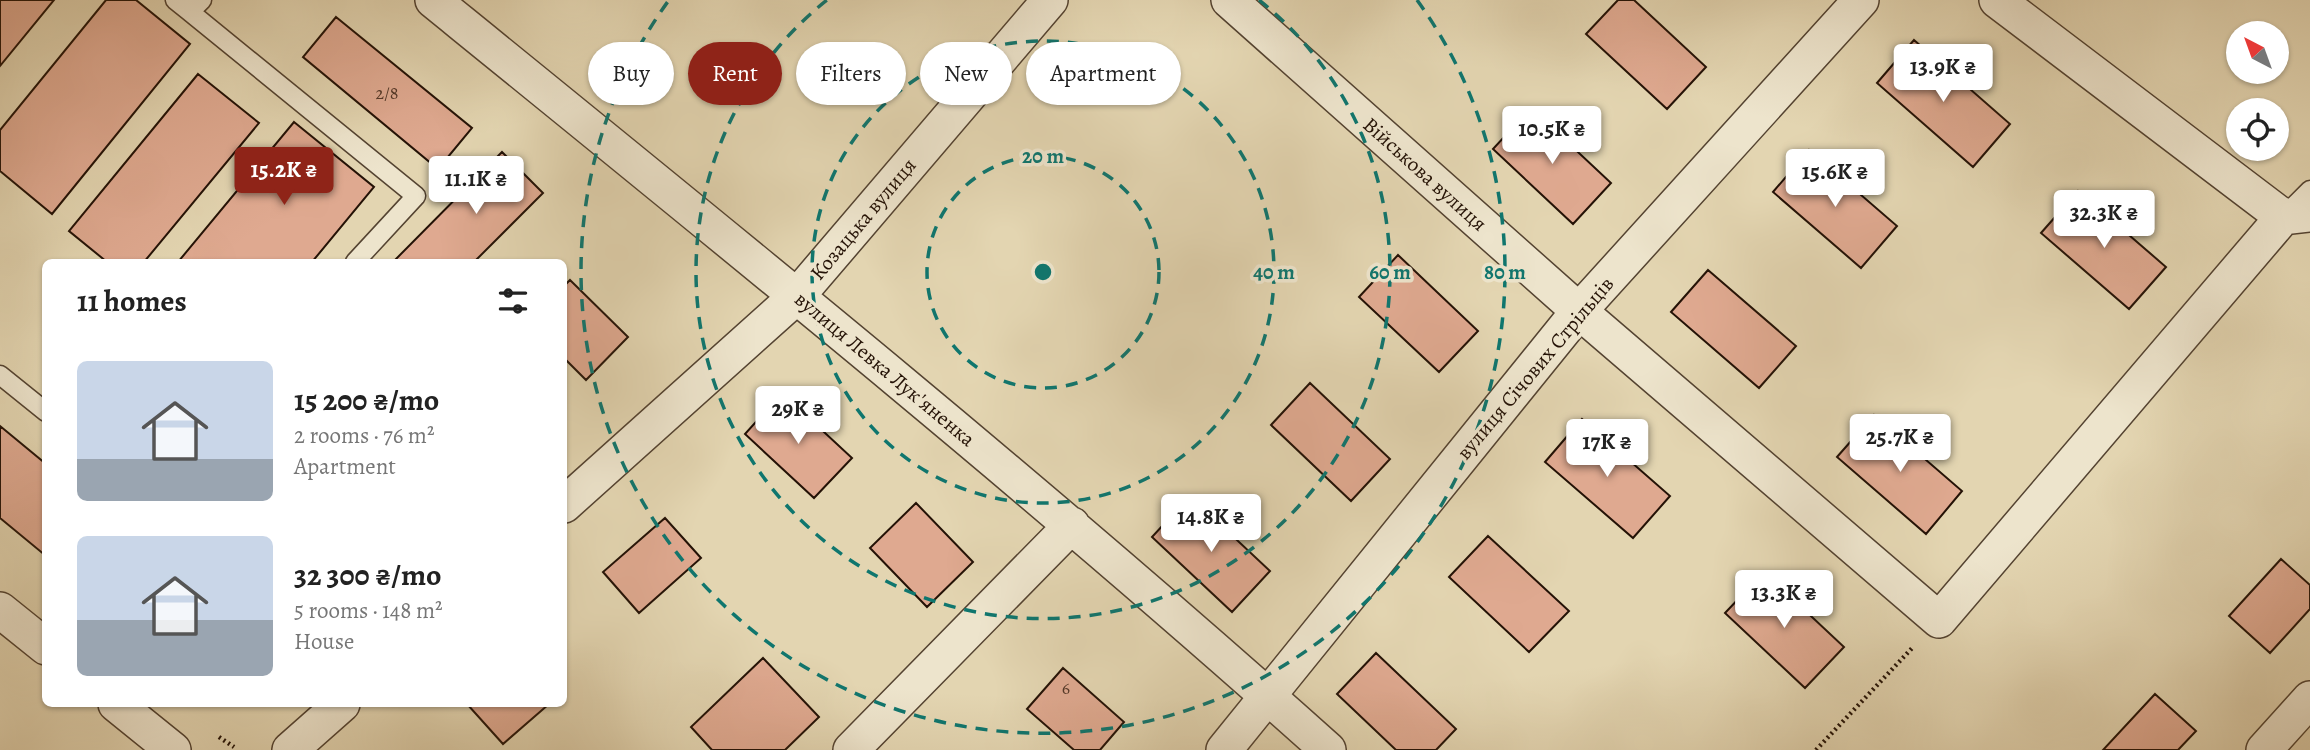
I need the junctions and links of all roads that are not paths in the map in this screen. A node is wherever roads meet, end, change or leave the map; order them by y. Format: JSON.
{"nodes":[{"id":1,"x":175,"y":0,"type":"edge"},
{"id":2,"x":433,"y":0,"type":"edge"},
{"id":3,"x":1050,"y":0,"type":"edge"},
{"id":4,"x":1229,"y":0,"type":"edge"},
{"id":5,"x":1861,"y":0,"type":"edge"},
{"id":6,"x":1997,"y":0,"type":"edge"},
{"id":7,"x":196,"y":6,"type":"edge"},
{"id":8,"x":2310,"y":190,"type":"edge"},
{"id":9,"x":2297,"y":216,"type":"edge"},
{"id":10,"x":358,"y":259,"type":"edge"},
{"id":11,"x":798,"y":295,"type":"junction"},
{"id":12,"x":1579,"y":311,"type":"junction"},
{"id":13,"x":0,"y":375,"type":"edge"},
{"id":14,"x":42,"y":409,"type":"edge"},
{"id":15,"x":567,"y":502,"type":"edge"},
{"id":16,"x":1072,"y":525,"type":"junction"},
{"id":17,"x":0,"y":610,"type":"edge"},
{"id":18,"x":42,"y":644,"type":"edge"},
{"id":19,"x":1268,"y":696,"type":"junction"},
{"id":20,"x":2310,"y":699,"type":"edge"},
{"id":21,"x":120,"y":707,"type":"edge"},
{"id":22,"x":339,"y":707,"type":"edge"},
{"id":23,"x":173,"y":750,"type":"edge"},
{"id":24,"x":290,"y":750,"type":"edge"},
{"id":25,"x":851,"y":750,"type":"edge"},
{"id":26,"x":1224,"y":750,"type":"edge"},
{"id":27,"x":1328,"y":750,"type":"edge"},
{"id":28,"x":2264,"y":750,"type":"edge"}],
"edges":[{"from":1,"to":7,"type":"lane"},
{"from":2,"to":11,"type":"street","name":"вулиця Левка Лук'яненка"},
{"from":3,"to":11,"type":"street","name":"Козацька вулиця"},
{"from":4,"to":12,"type":"street","name":"Військова вулиця"},
{"from":5,"to":12,"type":"street","name":"вулиця Січових Стрільців"},
{"from":6,"to":9,"type":"street"},
{"from":7,"to":10,"type":"lane"},
{"from":8,"to":9,"type":"lane"},
{"from":9,"to":12,"type":"street","name":"Військова вулиця"},
{"from":11,"to":15,"type":"street","name":"Козацька вулиця"},
{"from":11,"to":16,"type":"street","name":"вулиця Левка Лук'яненка"},
{"from":12,"to":19,"type":"street","name":"вулиця Січових Стрільців"},
{"from":13,"to":14,"type":"lane"},
{"from":16,"to":19,"type":"street","name":"вулиця Левка Лук'яненка"},
{"from":16,"to":25,"type":"street"},
{"from":17,"to":18,"type":"street"},
{"from":19,"to":26,"type":"street","name":"вулиця Січових Стрільців"},
{"from":19,"to":27,"type":"street","name":"вулиця Левка Лук'яненка"},
{"from":20,"to":28,"type":"street"},
{"from":21,"to":23,"type":"street"},
{"from":22,"to":24,"type":"street"}]}
